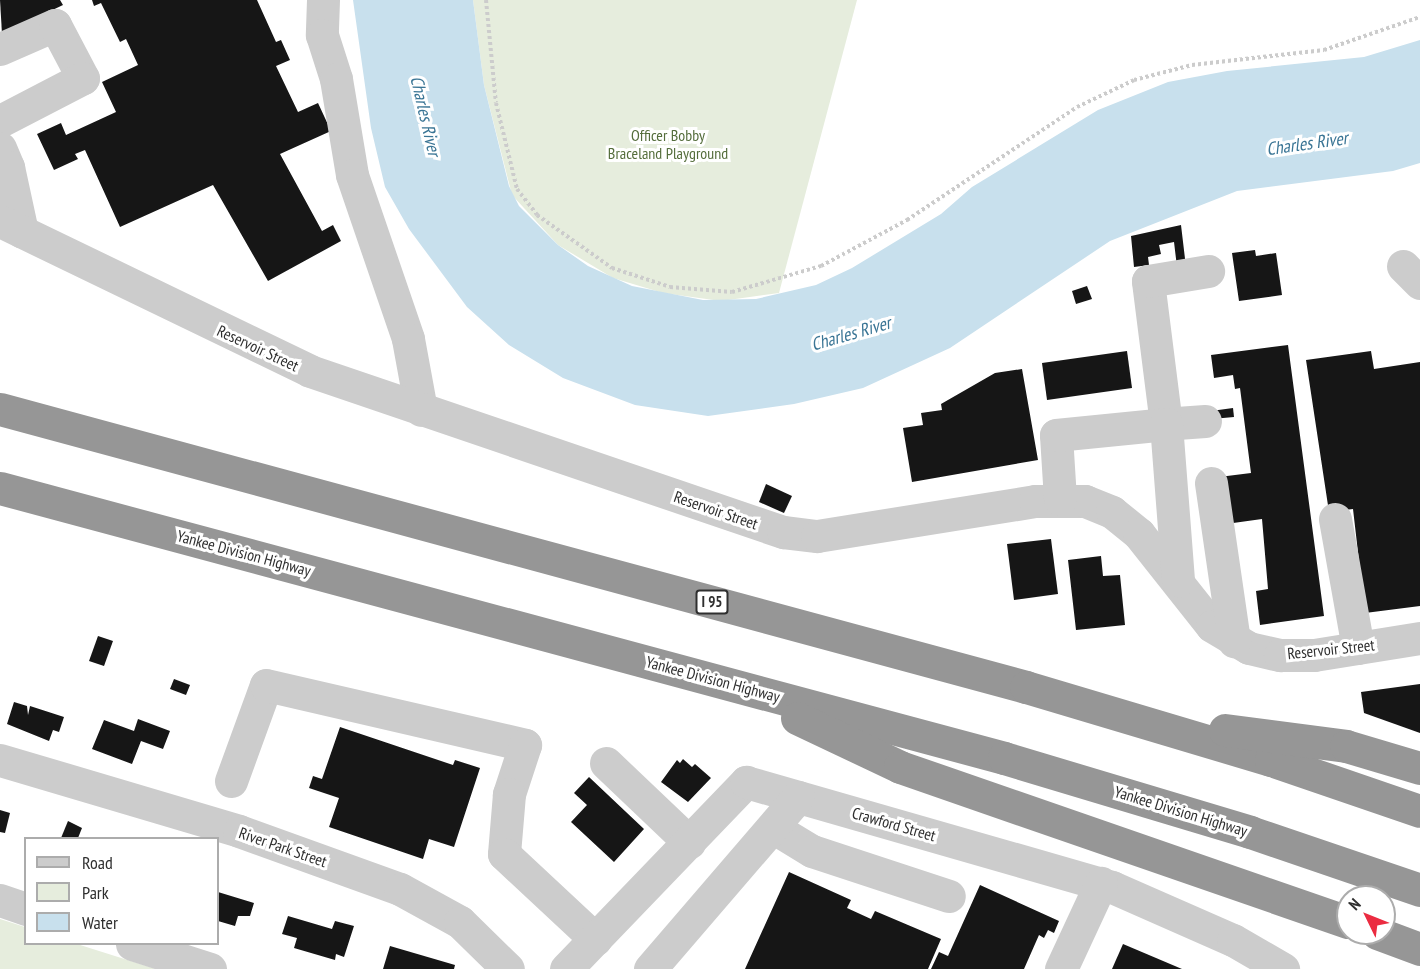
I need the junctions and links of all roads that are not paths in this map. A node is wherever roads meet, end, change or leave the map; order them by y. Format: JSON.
{"nodes":[{"id":1,"x":323,"y":0,"type":"edge"},
{"id":2,"x":0,"y":49,"type":"edge"},
{"id":3,"x":0,"y":121,"type":"edge"},
{"id":4,"x":0,"y":148,"type":"edge"},
{"id":5,"x":11,"y":226,"type":"edge"},
{"id":6,"x":1208,"y":271,"type":"dead end"},
{"id":7,"x":0,"y":409,"type":"edge"},
{"id":8,"x":421,"y":410,"type":"junction"},
{"id":9,"x":1205,"y":421,"type":"dead end"},
{"id":10,"x":1166,"y":424,"type":"junction"},
{"id":11,"x":1211,"y":483,"type":"dead end"},
{"id":12,"x":0,"y":488,"type":"edge"},
{"id":13,"x":1060,"y":499,"type":"junction"},
{"id":14,"x":1335,"y":519,"type":"dead end"},
{"id":15,"x":1178,"y":581,"type":"junction"},
{"id":16,"x":1420,"y":638,"type":"edge"},
{"id":17,"x":1234,"y":641,"type":"junction"},
{"id":18,"x":1358,"y":648,"type":"junction"},
{"id":19,"x":723,"y":682,"type":"junction"},
{"id":20,"x":1135,"y":718,"type":"junction"},
{"id":21,"x":0,"y":760,"type":"edge"},
{"id":22,"x":606,"y":763,"type":"dead end"},
{"id":23,"x":1420,"y":768,"type":"edge"},
{"id":24,"x":231,"y":781,"type":"dead end"},
{"id":25,"x":798,"y":797,"type":"junction"},
{"id":26,"x":1420,"y":811,"type":"edge"},
{"id":27,"x":774,"y":828,"type":"junction"},
{"id":28,"x":688,"y":842,"type":"junction"},
{"id":29,"x":1101,"y":883,"type":"junction"},
{"id":30,"x":1420,"y":890,"type":"edge"},
{"id":31,"x":949,"y":896,"type":"dead end"},
{"id":32,"x":0,"y":900,"type":"edge"},
{"id":33,"x":24,"y":908,"type":"edge"},
{"id":34,"x":1336,"y":918,"type":"edge"},
{"id":35,"x":595,"y":939,"type":"junction"},
{"id":36,"x":1396,"y":940,"type":"edge"},
{"id":37,"x":134,"y":945,"type":"edge"},
{"id":38,"x":1420,"y":949,"type":"edge"},
{"id":39,"x":171,"y":963,"type":"edge"},
{"id":40,"x":653,"y":968,"type":"edge"},
{"id":41,"x":1281,"y":968,"type":"edge"},
{"id":42,"x":210,"y":969,"type":"edge"},
{"id":43,"x":508,"y":969,"type":"edge"},
{"id":44,"x":566,"y":969,"type":"edge"},
{"id":45,"x":1061,"y":969,"type":"edge"}],
"edges":[{"from":1,"to":8,"type":"street"},
{"from":2,"to":3,"type":"street"},
{"from":4,"to":5,"type":"street"},
{"from":5,"to":8,"type":"street","name":"Reservoir Street"},
{"from":6,"to":10,"type":"street"},
{"from":7,"to":20,"type":"highway","number":"I 95"},
{"from":8,"to":13,"type":"street","name":"Reservoir Street"},
{"from":9,"to":10,"type":"street"},
{"from":10,"to":13,"type":"street"},
{"from":10,"to":15,"type":"street"},
{"from":11,"to":17,"type":"street"},
{"from":12,"to":19,"type":"highway","name":"Yankee Division Highway"},
{"from":13,"to":15,"type":"street","name":"Reservoir Street"},
{"from":14,"to":18,"type":"street"},
{"from":15,"to":17,"type":"street","name":"Reservoir Street"},
{"from":16,"to":18,"type":"street","name":"Reservoir Street"},
{"from":17,"to":18,"type":"street","name":"Reservoir Street"},
{"from":19,"to":30,"type":"highway","name":"Yankee Division Highway"},
{"from":19,"to":34,"type":"highway"},
{"from":20,"to":23,"type":"highway"},
{"from":20,"to":26,"type":"highway","number":"I 95"},
{"from":21,"to":43,"type":"street","name":"River Park Street"},
{"from":22,"to":28,"type":"street"},
{"from":24,"to":35,"type":"street"},
{"from":25,"to":27,"type":"street"},
{"from":25,"to":28,"type":"street","name":"Crawford Street"},
{"from":25,"to":29,"type":"street","name":"Crawford Street"},
{"from":27,"to":31,"type":"street"},
{"from":27,"to":40,"type":"street"},
{"from":28,"to":35,"type":"street","name":"Crawford Street"},
{"from":29,"to":41,"type":"street","name":"Crawford Street"},
{"from":29,"to":45,"type":"street"},
{"from":32,"to":33,"type":"street"},
{"from":35,"to":44,"type":"street","name":"Crawford Street"},
{"from":36,"to":38,"type":"highway"},
{"from":37,"to":39,"type":"street"},
{"from":39,"to":42,"type":"street"}]}
